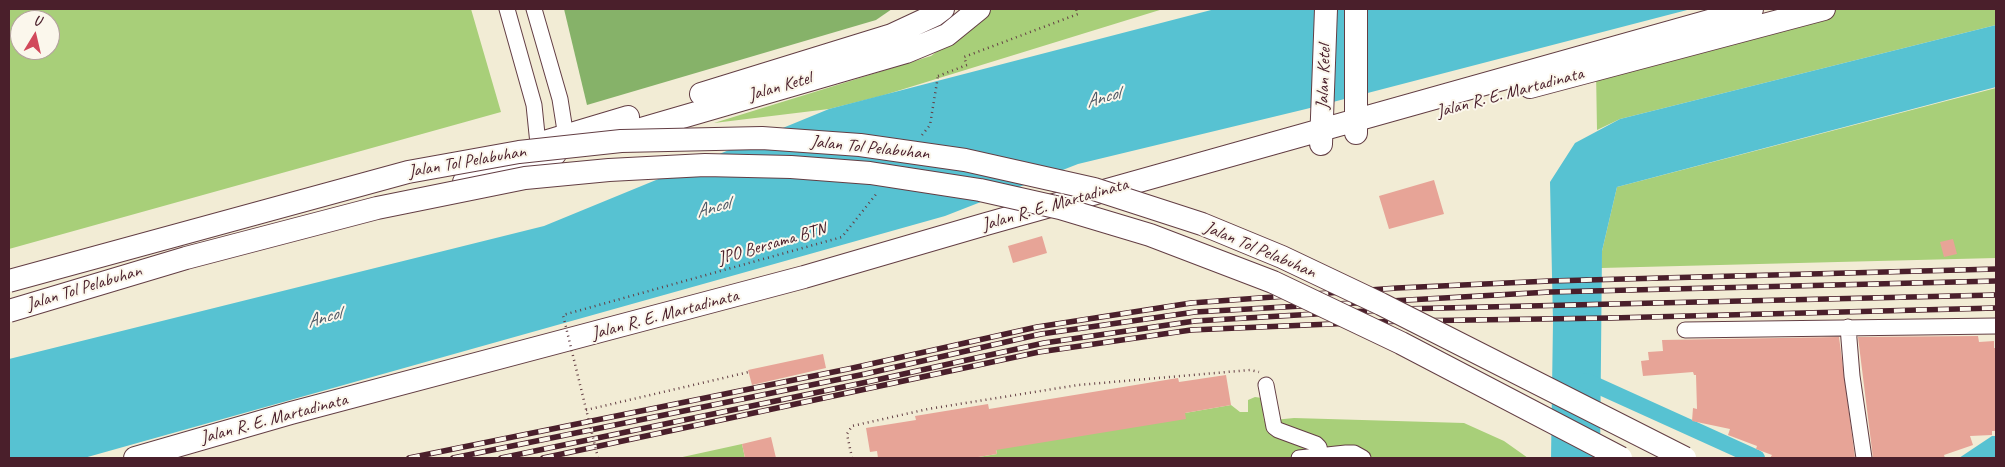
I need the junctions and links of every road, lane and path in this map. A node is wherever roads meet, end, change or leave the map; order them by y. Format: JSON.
{"nodes":[{"id":1,"x":507,"y":9,"type":"edge"},
{"id":2,"x":534,"y":9,"type":"edge"},
{"id":3,"x":942,"y":9,"type":"edge"},
{"id":4,"x":979,"y":9,"type":"edge"},
{"id":5,"x":1076,"y":9,"type":"edge"},
{"id":6,"x":1326,"y":9,"type":"edge"},
{"id":7,"x":1356,"y":9,"type":"edge"},
{"id":8,"x":1752,"y":9,"type":"edge"},
{"id":9,"x":1824,"y":9,"type":"edge"},
{"id":10,"x":1356,"y":120,"type":"junction"},
{"id":11,"x":1322,"y":129,"type":"junction"},
{"id":12,"x":919,"y":140,"type":"dead end"},
{"id":13,"x":569,"y":143,"type":"junction"},
{"id":14,"x":541,"y":151,"type":"junction"},
{"id":15,"x":877,"y":192,"type":"dead end"},
{"id":16,"x":9,"y":281,"type":"edge"},
{"id":17,"x":9,"y":286,"type":"edge"},
{"id":18,"x":9,"y":311,"type":"edge"},
{"id":19,"x":9,"y":316,"type":"edge"},
{"id":20,"x":1996,"y":326,"type":"edge"},
{"id":21,"x":1848,"y":327,"type":"junction"},
{"id":22,"x":1685,"y":330,"type":"dead end"},
{"id":23,"x":749,"y":372,"type":"dead end"},
{"id":24,"x":1266,"y":384,"type":"joint"},
{"id":25,"x":586,"y":410,"type":"junction"},
{"id":26,"x":1321,"y":456,"type":"junction"},
{"id":27,"x":135,"y":458,"type":"edge"},
{"id":28,"x":598,"y":458,"type":"edge"},
{"id":29,"x":852,"y":458,"type":"edge"},
{"id":30,"x":1299,"y":458,"type":"edge"},
{"id":31,"x":1363,"y":458,"type":"edge"},
{"id":32,"x":1621,"y":458,"type":"edge"},
{"id":33,"x":1685,"y":458,"type":"edge"},
{"id":34,"x":1864,"y":458,"type":"edge"}],
"edges":[{"from":1,"to":14,"type":"street"},
{"from":2,"to":13,"type":"street"},
{"from":3,"to":13,"type":"highway","name":"Jalan Ketel"},
{"from":4,"to":13,"type":"highway","name":"Jalan Ketel"},
{"from":5,"to":12,"type":"path","bridge":true},
{"from":6,"to":11,"type":"highway","name":"Jalan Ketel"},
{"from":7,"to":10,"type":"highway","name":"Jalan Ketel"},
{"from":8,"to":10,"type":"highway","name":"Jalan R. E. Martadinata"},
{"from":9,"to":10,"type":"highway","name":"Jalan R. E. Martadinata"},
{"from":10,"to":11,"type":"highway","name":"Jalan R. E. Martadinata"},
{"from":11,"to":27,"type":"highway","name":"Jalan R. E. Martadinata"},
{"from":13,"to":14,"type":"highway"},
{"from":14,"to":17,"type":"highway"},
{"from":14,"to":19,"type":"highway"},
{"from":15,"to":25,"type":"path","name":"JPO Bersama BTN","bridge":true},
{"from":16,"to":33,"type":"highway","name":"Jalan Tol Pelabuhan","bridge":true},
{"from":18,"to":32,"type":"highway","name":"Jalan Tol Pelabuhan","bridge":true},
{"from":20,"to":21,"type":"street"},
{"from":21,"to":22,"type":"street"},
{"from":21,"to":34,"type":"street"},
{"from":23,"to":25,"type":"path"},
{"from":24,"to":26,"type":"street"},
{"from":24,"to":29,"type":"path"},
{"from":25,"to":28,"type":"path","name":"JPO Bersama BTN","bridge":true},
{"from":26,"to":30,"type":"street"},
{"from":26,"to":31,"type":"street"}]}
